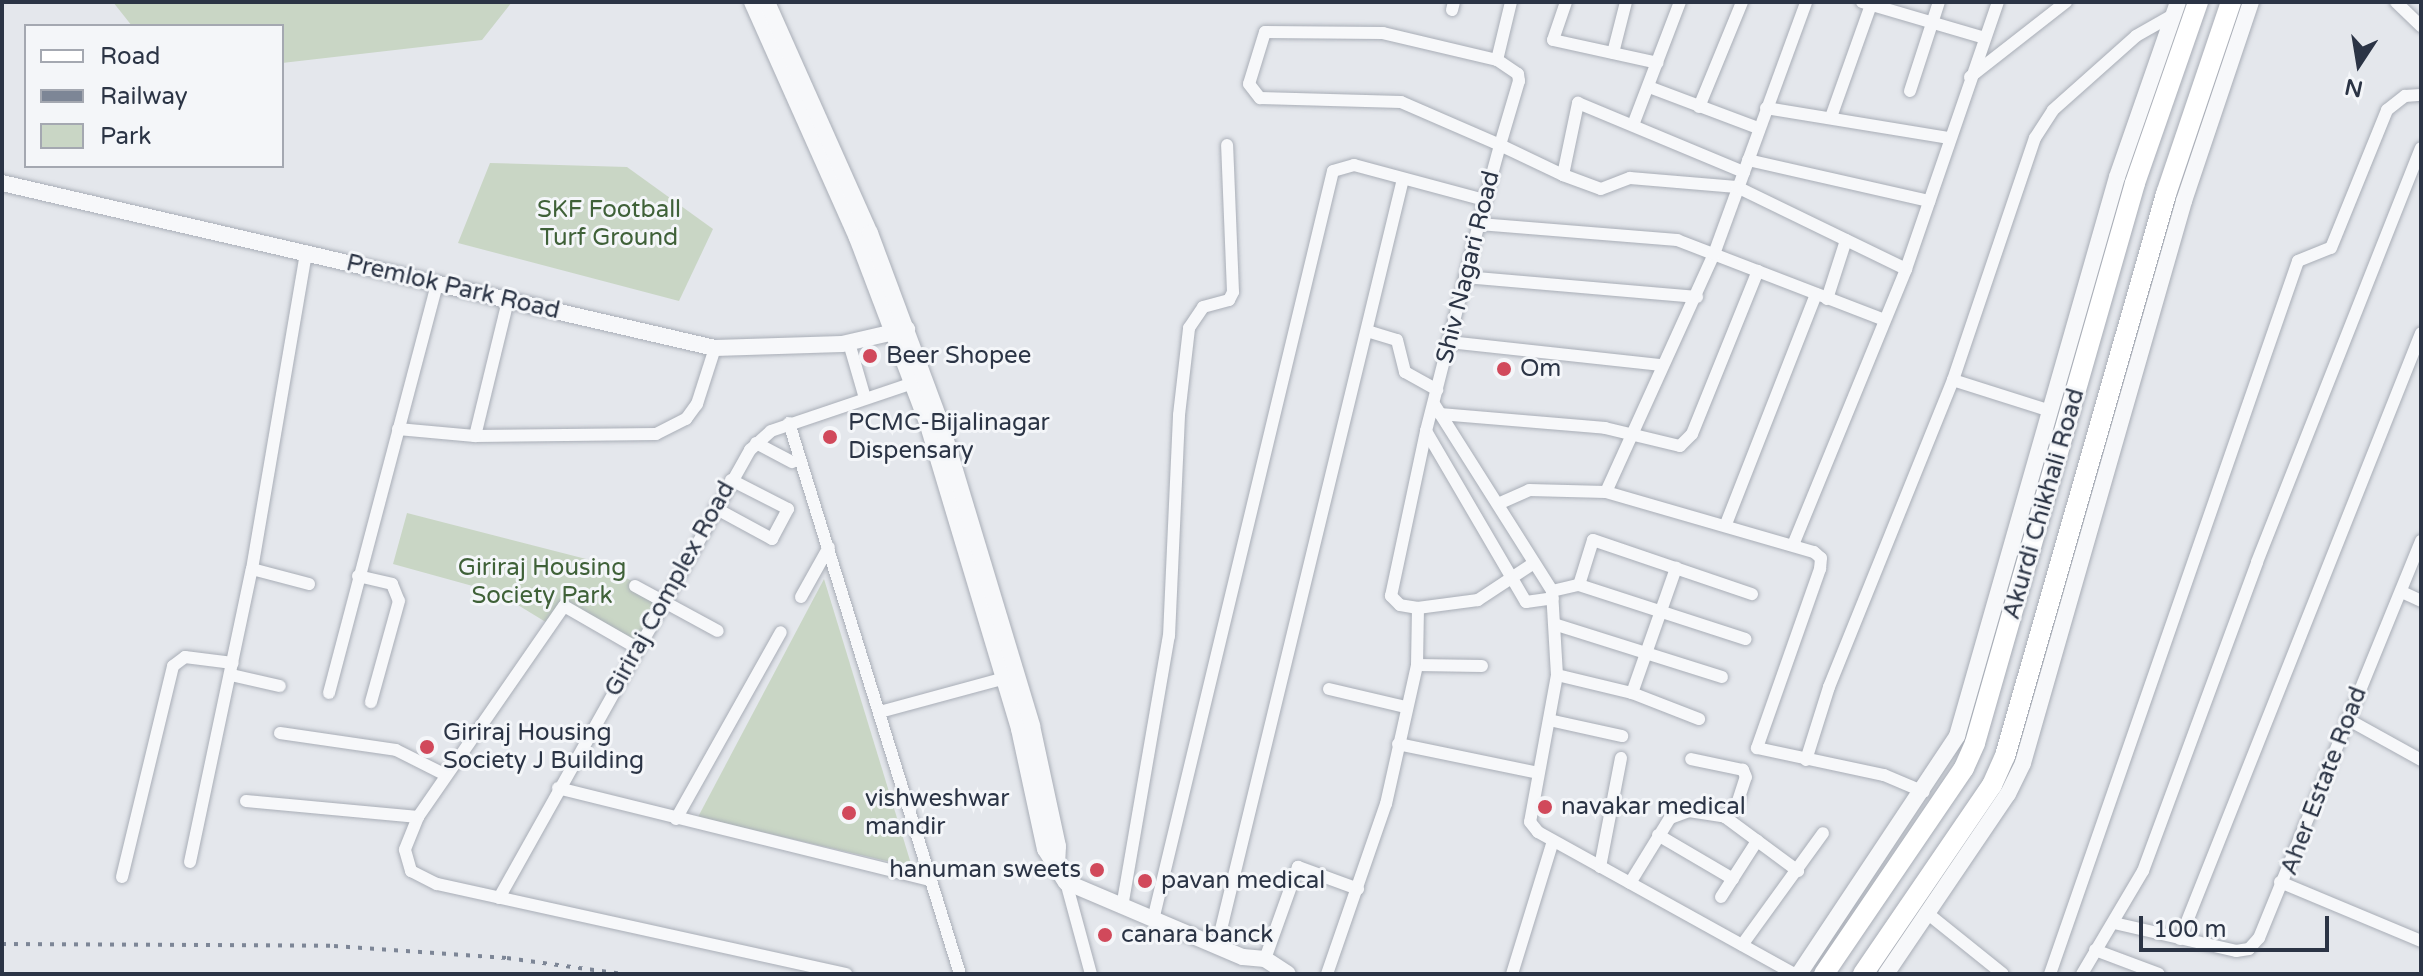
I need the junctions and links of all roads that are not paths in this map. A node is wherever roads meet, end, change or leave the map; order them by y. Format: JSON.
{"nodes":[{"id":1,"x":752,"y":2,"type":"edge"},
{"id":2,"x":767,"y":2,"type":"edge"},
{"id":3,"x":1511,"y":2,"type":"edge"},
{"id":4,"x":1566,"y":2,"type":"edge"},
{"id":5,"x":1626,"y":2,"type":"edge"},
{"id":6,"x":1680,"y":2,"type":"edge"},
{"id":7,"x":1742,"y":2,"type":"edge"},
{"id":8,"x":1806,"y":2,"type":"edge"},
{"id":9,"x":1939,"y":2,"type":"edge"},
{"id":10,"x":1998,"y":2,"type":"edge"},
{"id":11,"x":2066,"y":2,"type":"edge"},
{"id":12,"x":2198,"y":2,"type":"edge"},
{"id":13,"x":2231,"y":2,"type":"edge"},
{"id":14,"x":2251,"y":2,"type":"edge"},
{"id":15,"x":2396,"y":2,"type":"edge"},
{"id":16,"x":1868,"y":3,"type":"edge"},
{"id":17,"x":2176,"y":9,"type":"edge"},
{"id":18,"x":1932,"y":23,"type":"junction"},
{"id":19,"x":2421,"y":26,"type":"edge"},
{"id":20,"x":1985,"y":38,"type":"junction"},
{"id":21,"x":1613,"y":53,"type":"junction"},
{"id":22,"x":1497,"y":60,"type":"junction"},
{"id":23,"x":1658,"y":63,"type":"junction"},
{"id":24,"x":1970,"y":77,"type":"junction"},
{"id":25,"x":1649,"y":87,"type":"junction"},
{"id":26,"x":1910,"y":91,"type":"dead end"},
{"id":27,"x":2421,"y":95,"type":"edge"},
{"id":28,"x":1699,"y":107,"type":"junction"},
{"id":29,"x":1766,"y":108,"type":"junction"},
{"id":30,"x":1831,"y":117,"type":"junction"},
{"id":31,"x":1633,"y":125,"type":"junction"},
{"id":32,"x":1758,"y":128,"type":"junction"},
{"id":33,"x":1950,"y":138,"type":"junction"},
{"id":34,"x":1227,"y":145,"type":"dead end"},
{"id":35,"x":1500,"y":145,"type":"junction"},
{"id":36,"x":2421,"y":148,"type":"edge"},
{"id":37,"x":1746,"y":166,"type":"junction"},
{"id":38,"x":1563,"y":175,"type":"junction"},
{"id":39,"x":1403,"y":179,"type":"junction"},
{"id":40,"x":2,"y":183,"type":"edge"},
{"id":41,"x":1737,"y":187,"type":"junction"},
{"id":42,"x":1485,"y":200,"type":"junction"},
{"id":43,"x":1929,"y":201,"type":"junction"},
{"id":44,"x":1479,"y":224,"type":"junction"},
{"id":45,"x":1846,"y":240,"type":"junction"},
{"id":46,"x":306,"y":253,"type":"junction"},
{"id":47,"x":1714,"y":254,"type":"junction"},
{"id":48,"x":1906,"y":269,"type":"junction"},
{"id":49,"x":1758,"y":271,"type":"junction"},
{"id":50,"x":1465,"y":277,"type":"junction"},
{"id":51,"x":437,"y":283,"type":"junction"},
{"id":52,"x":1822,"y":296,"type":"junction"},
{"id":53,"x":1697,"y":297,"type":"junction"},
{"id":54,"x":508,"y":301,"type":"junction"},
{"id":55,"x":1882,"y":319,"type":"junction"},
{"id":56,"x":1367,"y":331,"type":"junction"},
{"id":57,"x":900,"y":332,"type":"junction"},
{"id":58,"x":2421,"y":333,"type":"edge"},
{"id":59,"x":1449,"y":342,"type":"junction"},
{"id":60,"x":849,"y":343,"type":"junction"},
{"id":61,"x":715,"y":348,"type":"junction"},
{"id":62,"x":1662,"y":365,"type":"junction"},
{"id":63,"x":1953,"y":380,"type":"junction"},
{"id":64,"x":918,"y":381,"type":"junction"},
{"id":65,"x":1437,"y":390,"type":"junction"},
{"id":66,"x":865,"y":398,"type":"junction"},
{"id":67,"x":1437,"y":409,"type":"junction"},
{"id":68,"x":2051,"y":411,"type":"junction"},
{"id":69,"x":789,"y":423,"type":"junction"},
{"id":70,"x":398,"y":429,"type":"junction"},
{"id":71,"x":1426,"y":431,"type":"junction"},
{"id":72,"x":1631,"y":433,"type":"junction"},
{"id":73,"x":475,"y":436,"type":"junction"},
{"id":74,"x":756,"y":443,"type":"junction"},
{"id":75,"x":792,"y":462,"type":"dead end"},
{"id":76,"x":731,"y":480,"type":"junction"},
{"id":77,"x":1606,"y":492,"type":"junction"},
{"id":78,"x":1498,"y":504,"type":"junction"},
{"id":79,"x":715,"y":508,"type":"junction"},
{"id":80,"x":1726,"y":524,"type":"junction"},
{"id":81,"x":2421,"y":541,"type":"edge"},
{"id":82,"x":1793,"y":545,"type":"junction"},
{"id":83,"x":829,"y":547,"type":"junction"},
{"id":84,"x":1531,"y":565,"type":"junction"},
{"id":85,"x":1676,"y":568,"type":"junction"},
{"id":86,"x":252,"y":569,"type":"junction"},
{"id":87,"x":358,"y":576,"type":"junction"},
{"id":88,"x":1514,"y":578,"type":"junction"},
{"id":89,"x":309,"y":584,"type":"dead end"},
{"id":90,"x":1579,"y":585,"type":"junction"},
{"id":91,"x":635,"y":586,"type":"dead end"},
{"id":92,"x":2402,"y":592,"type":"junction"},
{"id":93,"x":1552,"y":594,"type":"junction"},
{"id":94,"x":1752,"y":594,"type":"dead end"},
{"id":95,"x":801,"y":597,"type":"dead end"},
{"id":96,"x":662,"y":600,"type":"junction"},
{"id":97,"x":2421,"y":601,"type":"edge"},
{"id":98,"x":1418,"y":608,"type":"junction"},
{"id":99,"x":1660,"y":613,"type":"junction"},
{"id":100,"x":1557,"y":625,"type":"junction"},
{"id":101,"x":718,"y":631,"type":"dead end"},
{"id":102,"x":781,"y":632,"type":"dead end"},
{"id":103,"x":1745,"y":639,"type":"dead end"},
{"id":104,"x":637,"y":648,"type":"junction"},
{"id":105,"x":1647,"y":651,"type":"junction"},
{"id":106,"x":1417,"y":665,"type":"junction"},
{"id":107,"x":1482,"y":666,"type":"dead end"},
{"id":108,"x":232,"y":669,"type":"junction"},
{"id":109,"x":1557,"y":675,"type":"junction"},
{"id":110,"x":1722,"y":677,"type":"dead end"},
{"id":111,"x":1005,"y":678,"type":"junction"},
{"id":112,"x":280,"y":686,"type":"dead end"},
{"id":113,"x":1329,"y":689,"type":"dead end"},
{"id":114,"x":329,"y":693,"type":"dead end"},
{"id":115,"x":1632,"y":693,"type":"junction"},
{"id":116,"x":371,"y":702,"type":"dead end"},
{"id":117,"x":1406,"y":707,"type":"junction"},
{"id":118,"x":880,"y":712,"type":"junction"},
{"id":119,"x":1699,"y":719,"type":"dead end"},
{"id":120,"x":2347,"y":719,"type":"junction"},
{"id":121,"x":1549,"y":720,"type":"junction"},
{"id":122,"x":280,"y":733,"type":"dead end"},
{"id":123,"x":1622,"y":736,"type":"dead end"},
{"id":124,"x":1398,"y":744,"type":"junction"},
{"id":125,"x":1621,"y":758,"type":"dead end"},
{"id":126,"x":1691,"y":759,"type":"dead end"},
{"id":127,"x":1806,"y":760,"type":"junction"},
{"id":128,"x":2421,"y":760,"type":"edge"},
{"id":129,"x":1538,"y":773,"type":"junction"},
{"id":130,"x":446,"y":775,"type":"junction"},
{"id":131,"x":558,"y":788,"type":"junction"},
{"id":132,"x":1924,"y":792,"type":"junction"},
{"id":133,"x":246,"y":801,"type":"dead end"},
{"id":134,"x":418,"y":817,"type":"junction"},
{"id":135,"x":1725,"y":817,"type":"junction"},
{"id":136,"x":676,"y":819,"type":"junction"},
{"id":137,"x":1823,"y":833,"type":"dead end"},
{"id":138,"x":1658,"y":835,"type":"junction"},
{"id":139,"x":1553,"y":841,"type":"junction"},
{"id":140,"x":1757,"y":841,"type":"junction"},
{"id":141,"x":190,"y":862,"type":"dead end"},
{"id":142,"x":1057,"y":865,"type":"junction"},
{"id":143,"x":1600,"y":867,"type":"junction"},
{"id":144,"x":1798,"y":871,"type":"junction"},
{"id":145,"x":122,"y":877,"type":"dead end"},
{"id":146,"x":1733,"y":879,"type":"junction"},
{"id":147,"x":930,"y":880,"type":"junction"},
{"id":148,"x":1066,"y":882,"type":"junction"},
{"id":149,"x":2280,"y":882,"type":"junction"},
{"id":150,"x":1630,"y":883,"type":"junction"},
{"id":151,"x":1358,"y":889,"type":"junction"},
{"id":152,"x":1721,"y":897,"type":"dead end"},
{"id":153,"x":499,"y":898,"type":"junction"},
{"id":154,"x":1122,"y":907,"type":"junction"},
{"id":155,"x":1927,"y":913,"type":"junction"},
{"id":156,"x":1153,"y":920,"type":"junction"},
{"id":157,"x":2114,"y":923,"type":"junction"},
{"id":158,"x":2180,"y":939,"type":"junction"},
{"id":159,"x":2421,"y":941,"type":"edge"},
{"id":160,"x":1742,"y":945,"type":"junction"},
{"id":161,"x":1217,"y":946,"type":"junction"},
{"id":162,"x":2095,"y":950,"type":"junction"},
{"id":163,"x":1265,"y":959,"type":"junction"},
{"id":164,"x":1986,"y":970,"type":"edge"},
{"id":165,"x":846,"y":974,"type":"edge"},
{"id":166,"x":960,"y":974,"type":"edge"},
{"id":167,"x":1091,"y":974,"type":"edge"},
{"id":168,"x":1288,"y":974,"type":"edge"},
{"id":169,"x":1327,"y":974,"type":"edge"},
{"id":170,"x":1512,"y":974,"type":"edge"},
{"id":171,"x":1797,"y":974,"type":"edge"},
{"id":172,"x":1824,"y":974,"type":"edge"},
{"id":173,"x":1863,"y":974,"type":"edge"},
{"id":174,"x":1886,"y":974,"type":"edge"},
{"id":175,"x":2003,"y":974,"type":"edge"},
{"id":176,"x":2050,"y":974,"type":"edge"},
{"id":177,"x":2082,"y":974,"type":"edge"},
{"id":178,"x":2159,"y":974,"type":"edge"}],
"edges":[{"from":1,"to":57,"type":"street"},
{"from":2,"to":57,"type":"street"},
{"from":3,"to":22,"type":"street"},
{"from":4,"to":21,"type":"street"},
{"from":5,"to":21,"type":"street"},
{"from":6,"to":23,"type":"street"},
{"from":7,"to":28,"type":"street"},
{"from":8,"to":29,"type":"street"},
{"from":9,"to":18,"type":"street"},
{"from":10,"to":20,"type":"street"},
{"from":11,"to":24,"type":"street"},
{"from":12,"to":172,"type":"main road","name":"Akurdi Chikhali Road"},
{"from":13,"to":173,"type":"main road","name":"Akurdi Chikhali Road"},
{"from":14,"to":155,"type":"street"},
{"from":15,"to":19,"type":"street"},
{"from":16,"to":18,"type":"street"},
{"from":16,"to":30,"type":"street"},
{"from":17,"to":63,"type":"street"},
{"from":17,"to":68,"type":"street"},
{"from":18,"to":20,"type":"street"},
{"from":18,"to":26,"type":"street"},
{"from":20,"to":24,"type":"street"},
{"from":21,"to":23,"type":"street"},
{"from":22,"to":35,"type":"street","name":"Shiv Nagari Road"},
{"from":22,"to":35,"type":"street"},
{"from":23,"to":25,"type":"street"},
{"from":24,"to":33,"type":"street"},
{"from":25,"to":28,"type":"street"},
{"from":25,"to":31,"type":"street"},
{"from":27,"to":176,"type":"street"},
{"from":28,"to":32,"type":"street"},
{"from":29,"to":30,"type":"street"},
{"from":29,"to":32,"type":"street"},
{"from":30,"to":33,"type":"street"},
{"from":31,"to":37,"type":"street"},
{"from":31,"to":38,"type":"street"},
{"from":32,"to":37,"type":"street"},
{"from":33,"to":43,"type":"street"},
{"from":34,"to":154,"type":"street"},
{"from":35,"to":38,"type":"street"},
{"from":35,"to":42,"type":"street","name":"Shiv Nagari Road"},
{"from":36,"to":157,"type":"street"},
{"from":37,"to":41,"type":"street"},
{"from":37,"to":43,"type":"street"},
{"from":38,"to":41,"type":"street"},
{"from":39,"to":42,"type":"street"},
{"from":39,"to":56,"type":"street"},
{"from":39,"to":156,"type":"street"},
{"from":40,"to":46,"type":"street","name":"Premlok Park Road"},
{"from":41,"to":45,"type":"street"},
{"from":41,"to":47,"type":"street"},
{"from":42,"to":44,"type":"street","name":"Shiv Nagari Road"},
{"from":43,"to":48,"type":"street"},
{"from":44,"to":47,"type":"street"},
{"from":44,"to":50,"type":"street","name":"Shiv Nagari Road"},
{"from":45,"to":48,"type":"street"},
{"from":45,"to":52,"type":"street"},
{"from":46,"to":51,"type":"street","name":"Premlok Park Road"},
{"from":46,"to":86,"type":"street"},
{"from":47,"to":49,"type":"street"},
{"from":47,"to":53,"type":"street"},
{"from":48,"to":55,"type":"street"},
{"from":49,"to":52,"type":"street"},
{"from":49,"to":72,"type":"street"},
{"from":50,"to":53,"type":"street"},
{"from":50,"to":59,"type":"street","name":"Shiv Nagari Road"},
{"from":51,"to":54,"type":"street","name":"Premlok Park Road"},
{"from":51,"to":70,"type":"street"},
{"from":52,"to":55,"type":"street"},
{"from":52,"to":80,"type":"street"},
{"from":53,"to":62,"type":"street"},
{"from":54,"to":61,"type":"street","name":"Premlok Park Road"},
{"from":54,"to":73,"type":"street"},
{"from":55,"to":82,"type":"street"},
{"from":56,"to":65,"type":"street"},
{"from":56,"to":161,"type":"street"},
{"from":57,"to":60,"type":"street","name":"Premlok Park Road"},
{"from":57,"to":64,"type":"street"},
{"from":58,"to":158,"type":"street"},
{"from":59,"to":62,"type":"street"},
{"from":59,"to":65,"type":"street","name":"Shiv Nagari Road"},
{"from":60,"to":61,"type":"street","name":"Premlok Park Road"},
{"from":60,"to":66,"type":"street"},
{"from":61,"to":73,"type":"street"},
{"from":62,"to":72,"type":"street"},
{"from":63,"to":68,"type":"street"},
{"from":63,"to":127,"type":"street"},
{"from":64,"to":66,"type":"street","name":"Giriraj Complex Road"},
{"from":64,"to":111,"type":"street"},
{"from":64,"to":142,"type":"street"},
{"from":65,"to":67,"type":"street","name":"Shiv Nagari Road"},
{"from":66,"to":69,"type":"street","name":"Giriraj Complex Road"},
{"from":67,"to":71,"type":"street","name":"Shiv Nagari Road"},
{"from":67,"to":72,"type":"street"},
{"from":67,"to":78,"type":"street"},
{"from":68,"to":132,"type":"street"},
{"from":69,"to":74,"type":"street","name":"Giriraj Complex Road"},
{"from":69,"to":83,"type":"street"},
{"from":70,"to":73,"type":"street"},
{"from":70,"to":87,"type":"street"},
{"from":71,"to":88,"type":"street"},
{"from":71,"to":98,"type":"street","name":"Shiv Nagari Road"},
{"from":72,"to":77,"type":"street"},
{"from":74,"to":75,"type":"street"},
{"from":74,"to":76,"type":"street","name":"Giriraj Complex Road"},
{"from":76,"to":79,"type":"street","name":"Giriraj Complex Road"},
{"from":76,"to":79,"type":"street"},
{"from":77,"to":78,"type":"street"},
{"from":77,"to":80,"type":"street"},
{"from":78,"to":84,"type":"street"},
{"from":79,"to":96,"type":"street","name":"Giriraj Complex Road"},
{"from":80,"to":82,"type":"street"},
{"from":81,"to":92,"type":"street","name":"Aher Estate Road"},
{"from":82,"to":127,"type":"street"},
{"from":83,"to":95,"type":"street"},
{"from":83,"to":118,"type":"street"},
{"from":84,"to":88,"type":"street"},
{"from":84,"to":93,"type":"street"},
{"from":85,"to":90,"type":"street"},
{"from":85,"to":94,"type":"street"},
{"from":85,"to":99,"type":"street"},
{"from":86,"to":89,"type":"street"},
{"from":86,"to":108,"type":"street"},
{"from":87,"to":114,"type":"street"},
{"from":87,"to":116,"type":"street"},
{"from":88,"to":93,"type":"street"},
{"from":88,"to":98,"type":"street"},
{"from":90,"to":93,"type":"street"},
{"from":90,"to":99,"type":"street"},
{"from":91,"to":96,"type":"street"},
{"from":92,"to":97,"type":"street"},
{"from":92,"to":120,"type":"street","name":"Aher Estate Road"},
{"from":93,"to":100,"type":"street"},
{"from":96,"to":101,"type":"street"},
{"from":96,"to":104,"type":"street","name":"Giriraj Complex Road"},
{"from":98,"to":106,"type":"street"},
{"from":99,"to":103,"type":"street"},
{"from":99,"to":105,"type":"street"},
{"from":100,"to":105,"type":"street"},
{"from":100,"to":109,"type":"street"},
{"from":102,"to":136,"type":"street"},
{"from":104,"to":130,"type":"street"},
{"from":104,"to":131,"type":"street","name":"Giriraj Complex Road"},
{"from":105,"to":110,"type":"street"},
{"from":105,"to":115,"type":"street"},
{"from":106,"to":107,"type":"street"},
{"from":106,"to":117,"type":"street"},
{"from":108,"to":112,"type":"street"},
{"from":108,"to":141,"type":"street"},
{"from":108,"to":145,"type":"street"},
{"from":109,"to":115,"type":"street"},
{"from":109,"to":121,"type":"street"},
{"from":111,"to":118,"type":"street"},
{"from":111,"to":142,"type":"street"},
{"from":113,"to":117,"type":"street"},
{"from":115,"to":119,"type":"street"},
{"from":117,"to":124,"type":"street"},
{"from":118,"to":147,"type":"street"},
{"from":120,"to":128,"type":"street"},
{"from":120,"to":149,"type":"street","name":"Aher Estate Road"},
{"from":121,"to":123,"type":"street"},
{"from":121,"to":129,"type":"street"},
{"from":122,"to":130,"type":"street"},
{"from":124,"to":129,"type":"street"},
{"from":124,"to":151,"type":"street"},
{"from":125,"to":143,"type":"street"},
{"from":126,"to":135,"type":"street"},
{"from":127,"to":132,"type":"street"},
{"from":129,"to":139,"type":"street"},
{"from":130,"to":134,"type":"street"},
{"from":131,"to":136,"type":"street"},
{"from":131,"to":153,"type":"street","name":"Giriraj Complex Road"},
{"from":132,"to":171,"type":"street"},
{"from":133,"to":134,"type":"street"},
{"from":134,"to":153,"type":"street"},
{"from":135,"to":138,"type":"street"},
{"from":135,"to":140,"type":"street"},
{"from":136,"to":147,"type":"street"},
{"from":137,"to":144,"type":"street"},
{"from":138,"to":146,"type":"street"},
{"from":138,"to":150,"type":"street"},
{"from":139,"to":143,"type":"street"},
{"from":139,"to":170,"type":"street"},
{"from":140,"to":144,"type":"street"},
{"from":140,"to":146,"type":"street"},
{"from":142,"to":148,"type":"street"},
{"from":143,"to":150,"type":"street"},
{"from":144,"to":160,"type":"street"},
{"from":146,"to":152,"type":"street"},
{"from":147,"to":166,"type":"street"},
{"from":148,"to":154,"type":"street"},
{"from":148,"to":167,"type":"street"},
{"from":149,"to":158,"type":"street"},
{"from":149,"to":159,"type":"street","name":"Aher Estate Road"},
{"from":150,"to":160,"type":"street"},
{"from":151,"to":163,"type":"street"},
{"from":151,"to":169,"type":"street"},
{"from":153,"to":165,"type":"street"},
{"from":154,"to":156,"type":"street"},
{"from":155,"to":164,"type":"street"},
{"from":155,"to":174,"type":"street"},
{"from":156,"to":161,"type":"street"},
{"from":157,"to":158,"type":"street"},
{"from":157,"to":162,"type":"street"},
{"from":160,"to":171,"type":"street"},
{"from":161,"to":163,"type":"street"},
{"from":162,"to":177,"type":"street"},
{"from":162,"to":178,"type":"street"},
{"from":163,"to":168,"type":"street"},
{"from":164,"to":175,"type":"street"}]}
